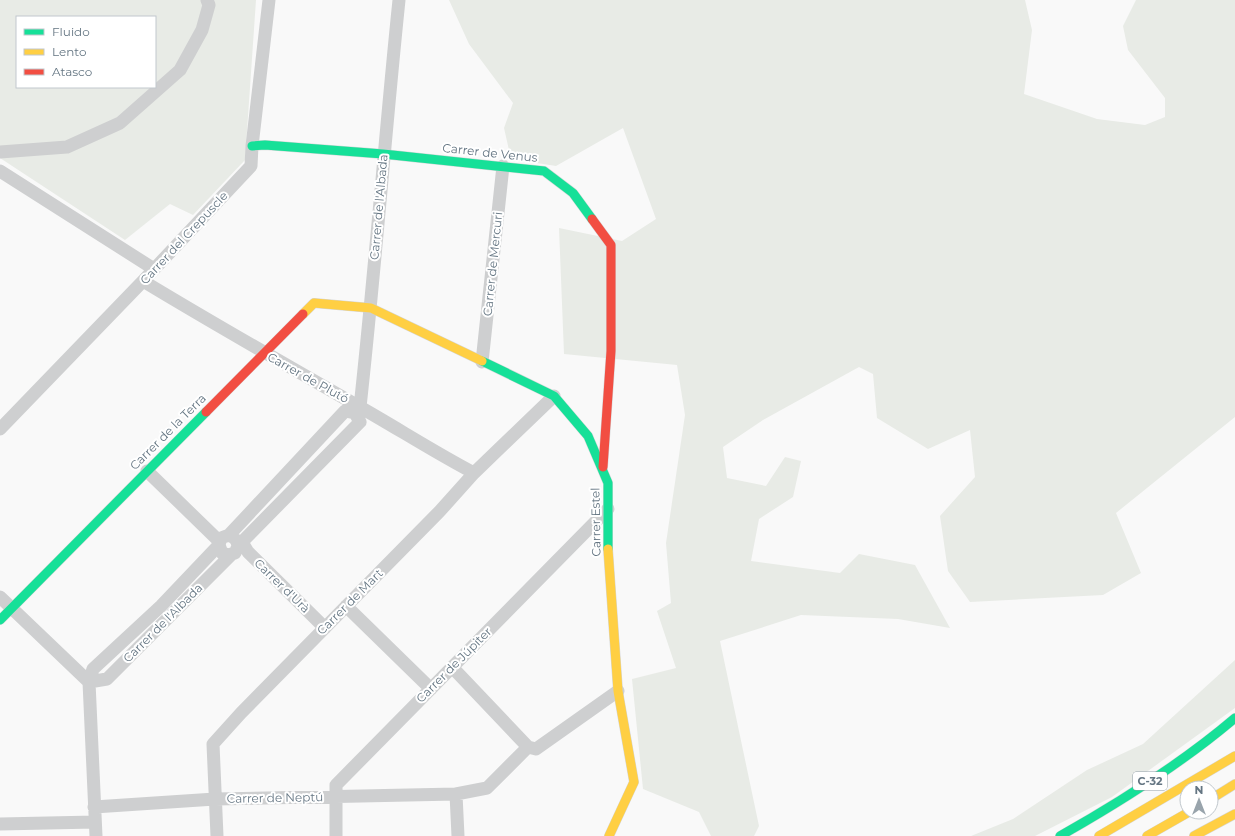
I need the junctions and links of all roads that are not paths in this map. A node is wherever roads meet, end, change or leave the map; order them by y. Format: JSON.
{"nodes":[{"id":1,"x":208,"y":0,"type":"edge"},
{"id":2,"x":269,"y":0,"type":"edge"},
{"id":3,"x":399,"y":0,"type":"edge"},
{"id":4,"x":252,"y":146,"type":"junction"},
{"id":5,"x":0,"y":152,"type":"edge"},
{"id":6,"x":383,"y":154,"type":"junction"},
{"id":7,"x":502,"y":166,"type":"junction"},
{"id":8,"x":0,"y":171,"type":"edge"},
{"id":9,"x":154,"y":269,"type":"junction"},
{"id":10,"x":143,"y":281,"type":"junction"},
{"id":11,"x":371,"y":308,"type":"junction"},
{"id":12,"x":263,"y":353,"type":"junction"},
{"id":13,"x":482,"y":362,"type":"junction"},
{"id":14,"x":554,"y":396,"type":"junction"},
{"id":15,"x":357,"y":410,"type":"junction"},
{"id":16,"x":0,"y":429,"type":"edge"},
{"id":17,"x":602,"y":470,"type":"junction"},
{"id":18,"x":147,"y":471,"type":"junction"},
{"id":19,"x":474,"y":473,"type":"junction"},
{"id":20,"x":608,"y":508,"type":"junction"},
{"id":21,"x":222,"y":540,"type":"junction"},
{"id":22,"x":238,"y":548,"type":"junction"},
{"id":23,"x":0,"y":597,"type":"edge"},
{"id":24,"x":346,"y":606,"type":"junction"},
{"id":25,"x":12,"y":607,"type":"junction"},
{"id":26,"x":0,"y":620,"type":"edge"},
{"id":27,"x":325,"y":628,"type":"junction"},
{"id":28,"x":452,"y":667,"type":"junction"},
{"id":29,"x":89,"y":682,"type":"junction"},
{"id":30,"x":430,"y":689,"type":"junction"},
{"id":31,"x":618,"y":691,"type":"junction"},
{"id":32,"x":1235,"y":718,"type":"edge"},
{"id":33,"x":528,"y":747,"type":"junction"},
{"id":34,"x":1235,"y":756,"type":"edge"},
{"id":35,"x":1235,"y":784,"type":"edge"},
{"id":36,"x":456,"y":794,"type":"junction"},
{"id":37,"x":1219,"y":794,"type":"edge"},
{"id":38,"x":335,"y":797,"type":"junction"},
{"id":39,"x":215,"y":800,"type":"junction"},
{"id":40,"x":94,"y":807,"type":"junction"},
{"id":41,"x":1235,"y":814,"type":"edge"},
{"id":42,"x":1179,"y":818,"type":"edge"},
{"id":43,"x":95,"y":822,"type":"junction"},
{"id":44,"x":0,"y":824,"type":"edge"},
{"id":45,"x":96,"y":836,"type":"edge"},
{"id":46,"x":216,"y":836,"type":"edge"},
{"id":47,"x":336,"y":836,"type":"edge"},
{"id":48,"x":458,"y":836,"type":"edge"},
{"id":49,"x":609,"y":836,"type":"edge"},
{"id":50,"x":1060,"y":836,"type":"edge"},
{"id":51,"x":1099,"y":836,"type":"edge"},
{"id":52,"x":1147,"y":836,"type":"edge"},
{"id":53,"x":1194,"y":836,"type":"edge"}],
"edges":[{"from":1,"to":5,"type":"street"},
{"from":2,"to":4,"type":"street","name":"Carrer del Crepuscle"},
{"from":3,"to":6,"type":"street","name":"Carrer de l'Albada"},
{"from":4,"to":6,"type":"main road","name":"Carrer de Venus"},
{"from":4,"to":9,"type":"street","name":"Carrer del Crepuscle"},
{"from":6,"to":7,"type":"main road","name":"Carrer de Venus"},
{"from":6,"to":11,"type":"street","name":"Carrer de l'Albada"},
{"from":7,"to":13,"type":"street","name":"Carrer de Mercuri"},
{"from":7,"to":17,"type":"main road","name":"Carrer de Venus"},
{"from":8,"to":9,"type":"street"},
{"from":9,"to":10,"type":"street","name":"Carrer del Crepuscle"},
{"from":10,"to":12,"type":"street","name":"Carrer de Plutó"},
{"from":10,"to":16,"type":"street","name":"Carrer del Crepuscle"},
{"from":11,"to":12,"type":"main road","name":"Carrer de la Terra"},
{"from":11,"to":13,"type":"main road","name":"Carrer Estel"},
{"from":11,"to":15,"type":"street","name":"Carrer de l'Albada"},
{"from":12,"to":15,"type":"street","name":"Carrer de Plutó"},
{"from":12,"to":18,"type":"main road","name":"Carrer de la Terra"},
{"from":13,"to":14,"type":"main road","name":"Carrer Estel"},
{"from":14,"to":17,"type":"main road","name":"Carrer Estel"},
{"from":14,"to":19,"type":"street","name":"Carrer de Mart"},
{"from":15,"to":19,"type":"street","name":"Carrer de Plutó"},
{"from":15,"to":21,"type":"street","name":"Carrer de l'Albada"},
{"from":15,"to":22,"type":"street","name":"Carrer de l'Albada"},
{"from":17,"to":20,"type":"main road","name":"Carrer Estel"},
{"from":18,"to":21,"type":"street"},
{"from":18,"to":25,"type":"main road","name":"Carrer de la Terra"},
{"from":19,"to":24,"type":"street","name":"Carrer de Mart"},
{"from":20,"to":28,"type":"street","name":"Carrer de Júpiter"},
{"from":20,"to":31,"type":"main road","name":"Carrer Estel"},
{"from":21,"to":22,"type":"street","name":"Carrer d'Urà"},
{"from":21,"to":22,"type":"street"},
{"from":21,"to":29,"type":"street","name":"Carrer de l'Albada"},
{"from":22,"to":27,"type":"street","name":"Carrer d'Urà"},
{"from":22,"to":29,"type":"street","name":"Carrer de l'Albada"},
{"from":23,"to":25,"type":"street"},
{"from":24,"to":27,"type":"street","name":"Carrer de Mart"},
{"from":24,"to":30,"type":"street"},
{"from":25,"to":26,"type":"main road","name":"Carrer de la Terra"},
{"from":25,"to":29,"type":"street"},
{"from":27,"to":39,"type":"street","name":"Carrer de Mart"},
{"from":28,"to":30,"type":"street","name":"Carrer de Júpiter"},
{"from":28,"to":33,"type":"street"},
{"from":29,"to":40,"type":"street"},
{"from":30,"to":38,"type":"street","name":"Carrer de Júpiter"},
{"from":31,"to":33,"type":"street"},
{"from":31,"to":49,"type":"main road","name":"Carrer Estel"},
{"from":32,"to":50,"type":"main road","number":"C-32"},
{"from":33,"to":36,"type":"street","name":"Carrer de Neptú"},
{"from":34,"to":51,"type":"main road"},
{"from":35,"to":37,"type":"main road"},
{"from":36,"to":38,"type":"street","name":"Carrer de Neptú"},
{"from":36,"to":48,"type":"street"},
{"from":38,"to":39,"type":"street","name":"Carrer de Neptú"},
{"from":38,"to":47,"type":"street","name":"Carrer de Júpiter"},
{"from":39,"to":40,"type":"street","name":"Carrer de Neptú"},
{"from":39,"to":46,"type":"street","name":"Carrer de Mart"},
{"from":40,"to":43,"type":"street"},
{"from":41,"to":53,"type":"main road"},
{"from":42,"to":52,"type":"main road"},
{"from":43,"to":44,"type":"street"},
{"from":43,"to":45,"type":"street"}]}
